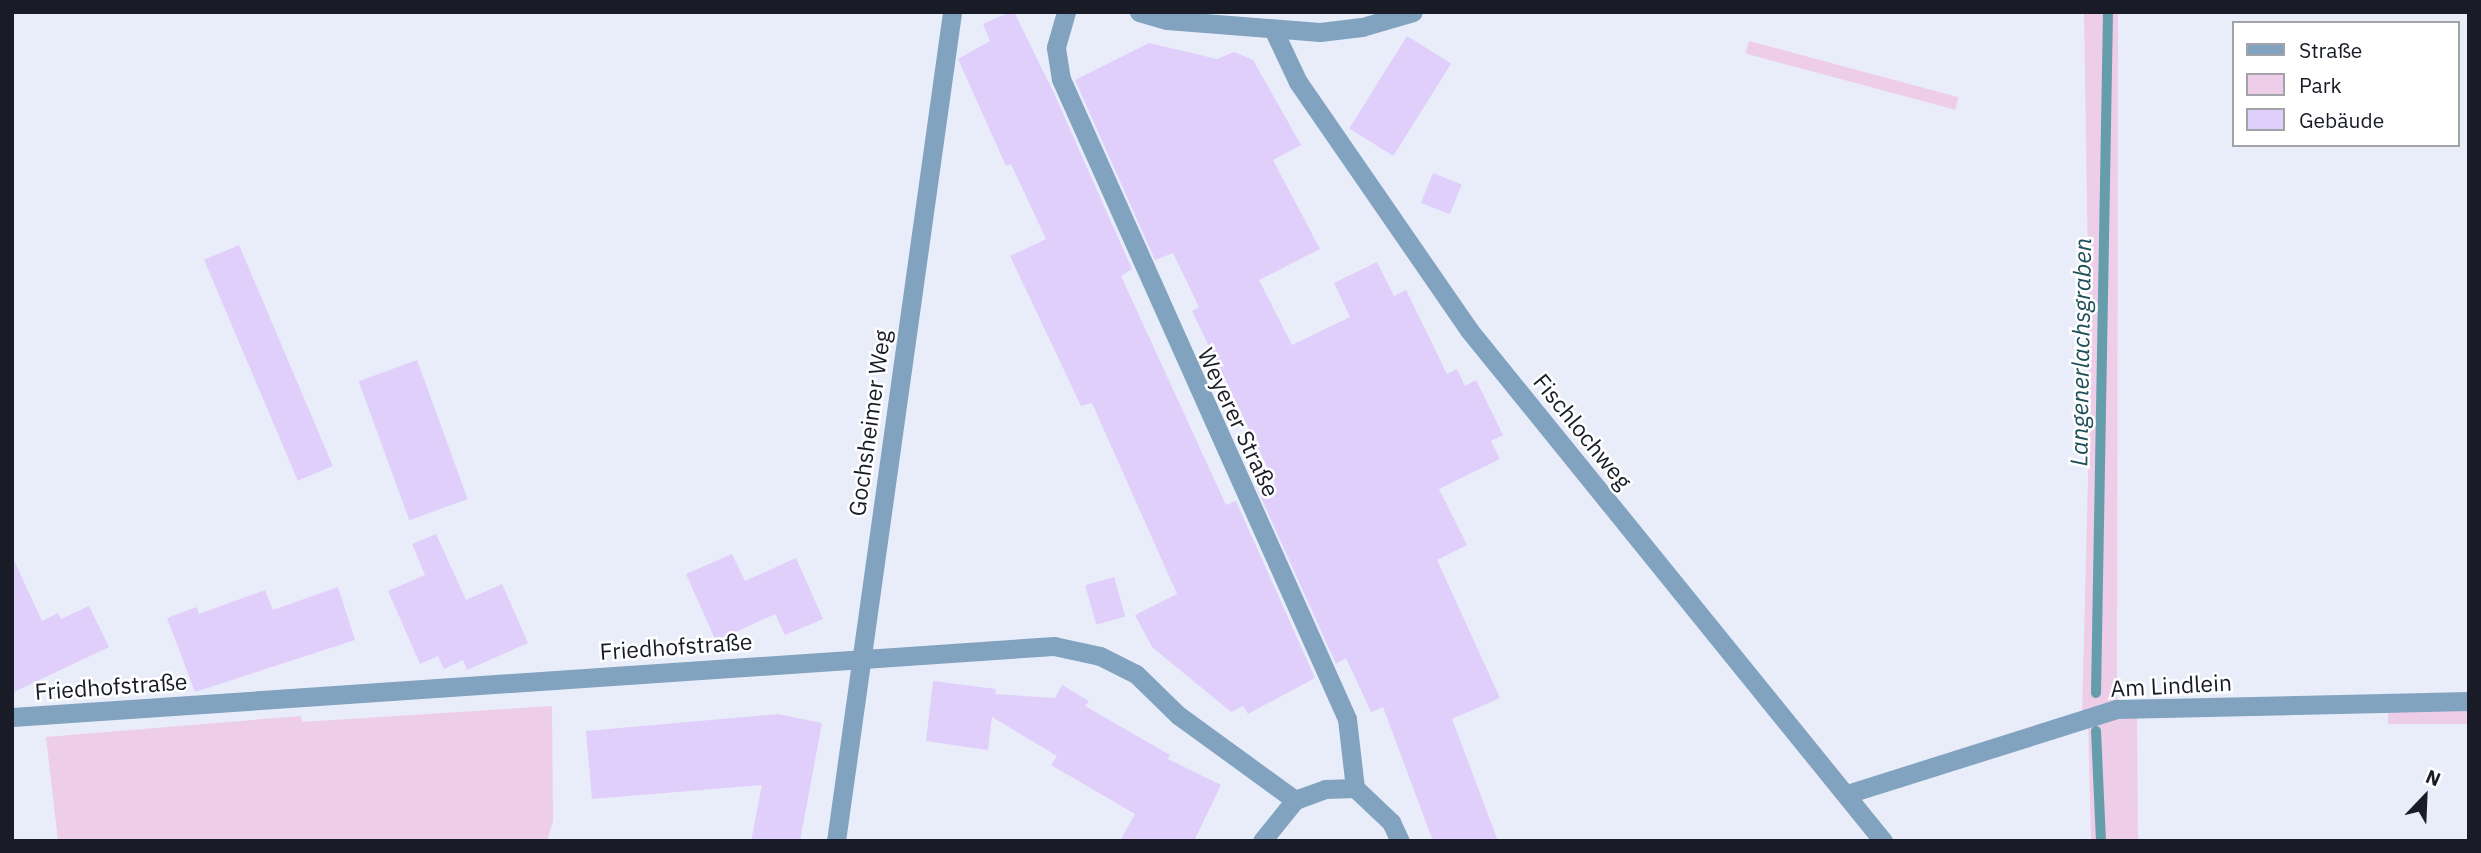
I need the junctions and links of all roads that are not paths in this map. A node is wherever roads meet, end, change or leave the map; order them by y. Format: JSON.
{"nodes":[{"id":1,"x":952,"y":12,"type":"edge"},
{"id":2,"x":1066,"y":12,"type":"edge"},
{"id":3,"x":1139,"y":12,"type":"edge"},
{"id":4,"x":1413,"y":12,"type":"edge"},
{"id":5,"x":1274,"y":31,"type":"junction"},
{"id":6,"x":861,"y":656,"type":"junction"},
{"id":7,"x":2469,"y":701,"type":"edge"},
{"id":8,"x":12,"y":717,"type":"edge"},
{"id":9,"x":1354,"y":788,"type":"junction"},
{"id":10,"x":1847,"y":794,"type":"junction"},
{"id":11,"x":1296,"y":800,"type":"junction"},
{"id":12,"x":836,"y":841,"type":"edge"},
{"id":13,"x":1262,"y":841,"type":"edge"},
{"id":14,"x":1400,"y":841,"type":"edge"},
{"id":15,"x":1883,"y":841,"type":"edge"}],
"edges":[{"from":1,"to":6,"type":"street","name":"Gochsheimer Weg"},
{"from":2,"to":9,"type":"street","name":"Weyerer Straße"},
{"from":3,"to":5,"type":"street"},
{"from":4,"to":5,"type":"street"},
{"from":5,"to":10,"type":"street","name":"Fischlochweg"},
{"from":6,"to":8,"type":"street","name":"Friedhofstraße"},
{"from":6,"to":11,"type":"street","name":"Friedhofstraße"},
{"from":6,"to":12,"type":"street","name":"Gochsheimer Weg"},
{"from":7,"to":10,"type":"street","name":"Am Lindlein"},
{"from":9,"to":11,"type":"street"},
{"from":9,"to":14,"type":"street"},
{"from":10,"to":15,"type":"street","name":"Fischlochweg"},
{"from":11,"to":13,"type":"street"}]}
